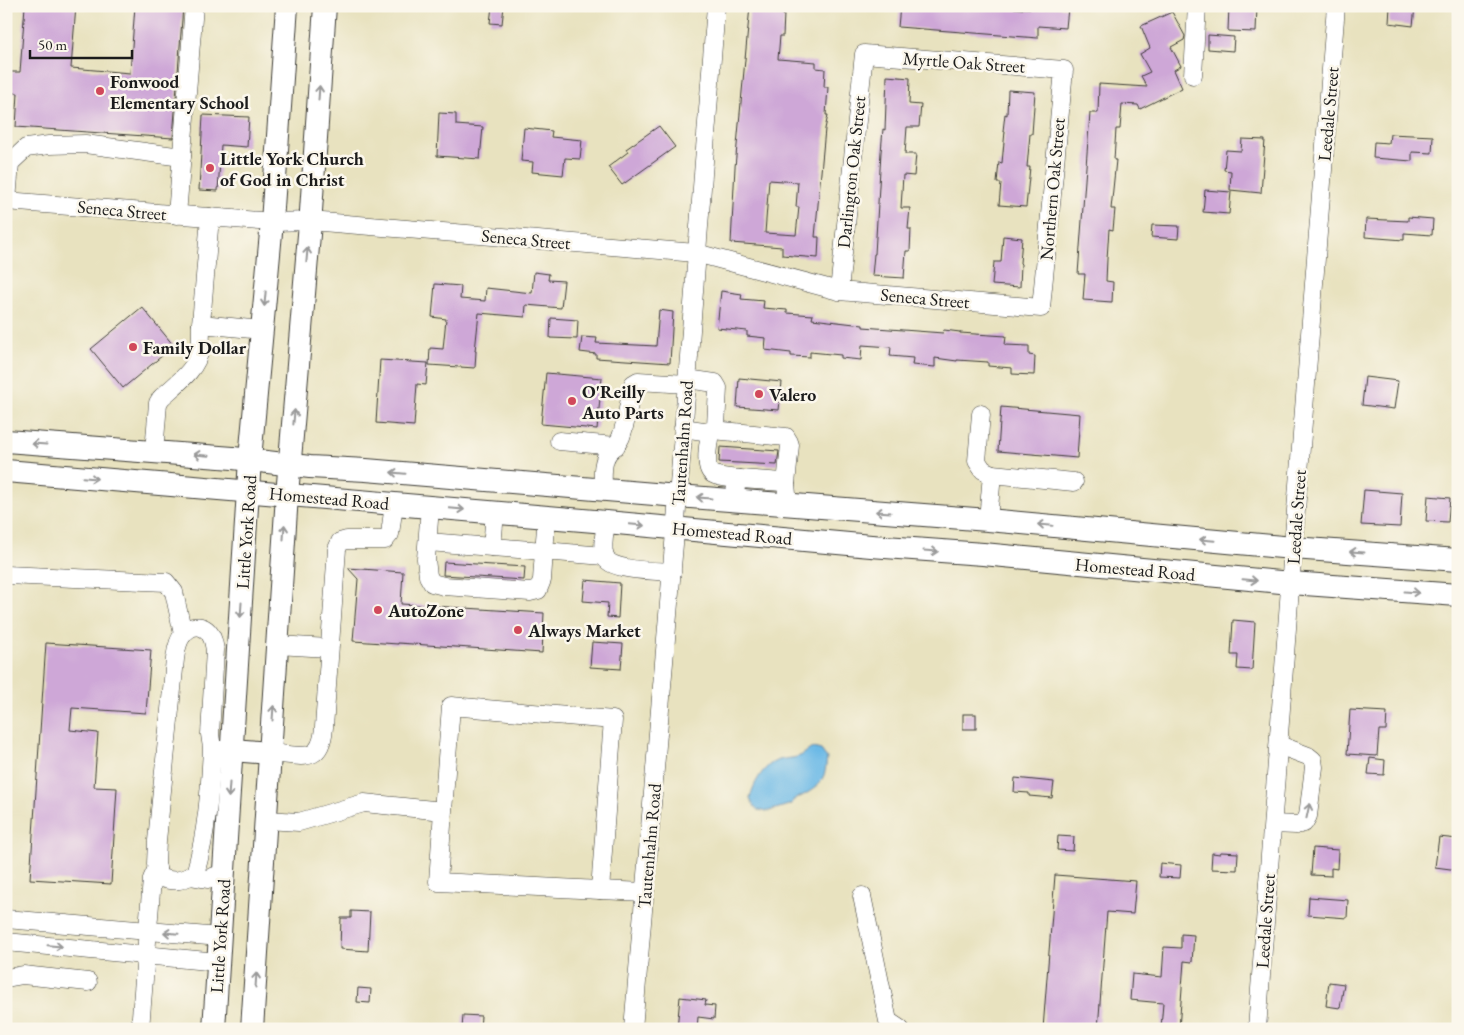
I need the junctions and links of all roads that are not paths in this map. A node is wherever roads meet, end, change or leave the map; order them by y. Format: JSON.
{"nodes":[{"id":1,"x":194,"y":6,"type":"edge"},
{"id":2,"x":287,"y":6,"type":"edge"},
{"id":3,"x":326,"y":6,"type":"edge"},
{"id":4,"x":716,"y":6,"type":"edge"},
{"id":5,"x":1197,"y":6,"type":"edge"},
{"id":6,"x":1336,"y":6,"type":"edge"},
{"id":7,"x":864,"y":54,"type":"joint"},
{"id":8,"x":1064,"y":70,"type":"joint"},
{"id":9,"x":1193,"y":75,"type":"dead end"},
{"id":10,"x":182,"y":157,"type":"junction"},
{"id":11,"x":7,"y":201,"type":"edge"},
{"id":12,"x":177,"y":215,"type":"junction"},
{"id":13,"x":210,"y":217,"type":"junction"},
{"id":14,"x":310,"y":221,"type":"junction"},
{"id":15,"x":272,"y":222,"type":"junction"},
{"id":16,"x":696,"y":254,"type":"junction"},
{"id":17,"x":839,"y":291,"type":"junction"},
{"id":18,"x":1041,"y":308,"type":"joint"},
{"id":19,"x":201,"y":324,"type":"junction"},
{"id":20,"x":262,"y":330,"type":"junction"},
{"id":21,"x":687,"y":381,"type":"junction"},
{"id":22,"x":981,"y":414,"type":"dead end"},
{"id":23,"x":683,"y":428,"type":"junction"},
{"id":24,"x":712,"y":431,"type":"junction"},
{"id":25,"x":6,"y":441,"type":"edge"},
{"id":26,"x":559,"y":441,"type":"dead end"},
{"id":27,"x":616,"y":446,"type":"junction"},
{"id":28,"x":154,"y":452,"type":"junction"},
{"id":29,"x":250,"y":459,"type":"junction"},
{"id":30,"x":290,"y":465,"type":"junction"},
{"id":31,"x":6,"y":471,"type":"edge"},
{"id":32,"x":992,"y":474,"type":"junction"},
{"id":33,"x":740,"y":479,"type":"junction"},
{"id":34,"x":1074,"y":482,"type":"dead end"},
{"id":35,"x":603,"y":490,"type":"junction"},
{"id":36,"x":248,"y":492,"type":"junction"},
{"id":37,"x":786,"y":494,"type":"junction"},
{"id":38,"x":287,"y":495,"type":"junction"},
{"id":39,"x":678,"y":496,"type":"junction"},
{"id":40,"x":735,"y":501,"type":"junction"},
{"id":41,"x":394,"y":504,"type":"junction"},
{"id":42,"x":430,"y":507,"type":"junction"},
{"id":43,"x":495,"y":513,"type":"junction"},
{"id":44,"x":547,"y":517,"type":"junction"},
{"id":45,"x":988,"y":520,"type":"junction"},
{"id":46,"x":606,"y":522,"type":"junction"},
{"id":47,"x":675,"y":528,"type":"junction"},
{"id":48,"x":428,"y":542,"type":"junction"},
{"id":49,"x":492,"y":547,"type":"junction"},
{"id":50,"x":1293,"y":548,"type":"junction"},
{"id":51,"x":544,"y":551,"type":"junction"},
{"id":52,"x":983,"y":554,"type":"junction"},
{"id":53,"x":604,"y":556,"type":"junction"},
{"id":54,"x":1458,"y":560,"type":"edge"},
{"id":55,"x":672,"y":572,"type":"junction"},
{"id":56,"x":6,"y":575,"type":"edge"},
{"id":57,"x":1291,"y":584,"type":"junction"},
{"id":58,"x":1458,"y":595,"type":"edge"},
{"id":59,"x":183,"y":634,"type":"junction"},
{"id":60,"x":277,"y":645,"type":"junction"},
{"id":61,"x":329,"y":648,"type":"junction"},
{"id":62,"x":1278,"y":745,"type":"junction"},
{"id":63,"x":222,"y":749,"type":"junction"},
{"id":64,"x":270,"y":753,"type":"junction"},
{"id":65,"x":443,"y":811,"type":"junction"},
{"id":66,"x":266,"y":820,"type":"junction"},
{"id":67,"x":1273,"y":824,"type":"junction"},
{"id":68,"x":157,"y":868,"type":"junction"},
{"id":69,"x":224,"y":873,"type":"junction"},
{"id":70,"x":190,"y":876,"type":"junction"},
{"id":71,"x":600,"y":890,"type":"junction"},
{"id":72,"x":645,"y":892,"type":"junction"},
{"id":73,"x":862,"y":896,"type":"dead end"},
{"id":74,"x":6,"y":919,"type":"edge"},
{"id":75,"x":148,"y":931,"type":"junction"},
{"id":76,"x":220,"y":937,"type":"junction"},
{"id":77,"x":6,"y":942,"type":"edge"},
{"id":78,"x":146,"y":954,"type":"junction"},
{"id":79,"x":218,"y":962,"type":"junction"},
{"id":80,"x":6,"y":978,"type":"edge"},
{"id":81,"x":88,"y":982,"type":"dead end"},
{"id":82,"x":140,"y":1029,"type":"edge"},
{"id":83,"x":214,"y":1029,"type":"edge"},
{"id":84,"x":252,"y":1029,"type":"edge"},
{"id":85,"x":633,"y":1029,"type":"edge"},
{"id":86,"x":900,"y":1029,"type":"edge"},
{"id":87,"x":1257,"y":1029,"type":"edge"}],
"edges":[{"from":1,"to":10,"type":"street"},
{"from":2,"to":15,"type":"main road","name":"Little York Road"},
{"from":14,"to":3,"type":"main road","one_way":true},
{"from":4,"to":16,"type":"street","name":"Tautenhahn Road"},
{"from":5,"to":9,"type":"street"},
{"from":6,"to":50,"type":"street","name":"Leedale Street"},
{"from":7,"to":8,"type":"street","name":"Myrtle Oak Street"},
{"from":7,"to":17,"type":"street","name":"Darlington Oak Street"},
{"from":8,"to":18,"type":"street","name":"Northern Oak Street"},
{"from":10,"to":11,"type":"street"},
{"from":10,"to":12,"type":"street"},
{"from":11,"to":12,"type":"street","name":"Seneca Street"},
{"from":12,"to":13,"type":"street","name":"Seneca Street"},
{"from":13,"to":15,"type":"street","name":"Seneca Street"},
{"from":13,"to":19,"type":"street"},
{"from":14,"to":15,"type":"street","name":"Seneca Street"},
{"from":14,"to":16,"type":"street","name":"Seneca Street"},
{"from":30,"to":14,"type":"main road","one_way":true},
{"from":15,"to":20,"type":"main road","name":"Little York Road","one_way":true},
{"from":16,"to":17,"type":"street","name":"Seneca Street"},
{"from":16,"to":21,"type":"street","name":"Tautenhahn Road"},
{"from":17,"to":18,"type":"street","name":"Seneca Street"},
{"from":19,"to":20,"type":"street"},
{"from":19,"to":28,"type":"street"},
{"from":20,"to":29,"type":"main road","name":"Little York Road"},
{"from":21,"to":23,"type":"street","name":"Tautenhahn Road"},
{"from":21,"to":24,"type":"street"},
{"from":21,"to":27,"type":"street"},
{"from":22,"to":32,"type":"street"},
{"from":23,"to":24,"type":"street"},
{"from":23,"to":39,"type":"street","name":"Tautenhahn Road"},
{"from":24,"to":33,"type":"street"},
{"from":24,"to":37,"type":"street"},
{"from":28,"to":25,"type":"main road","name":"Homestead Road","one_way":true},
{"from":26,"to":27,"type":"street"},
{"from":27,"to":35,"type":"street"},
{"from":29,"to":28,"type":"main road","name":"Homestead Road","one_way":true},
{"from":29,"to":30,"type":"main road","name":"Homestead Road"},
{"from":29,"to":36,"type":"main road","name":"Little York Road"},
{"from":35,"to":30,"type":"main road","name":"Homestead Road","one_way":true},
{"from":30,"to":38,"type":"main road"},
{"from":31,"to":36,"type":"main road","name":"Homestead Road","one_way":true},
{"from":32,"to":34,"type":"street"},
{"from":32,"to":45,"type":"street"},
{"from":33,"to":37,"type":"street"},
{"from":33,"to":40,"type":"street"},
{"from":35,"to":39,"type":"main road","name":"Homestead Road"},
{"from":36,"to":38,"type":"main road","name":"Homestead Road"},
{"from":36,"to":63,"type":"main road","name":"Little York Road","one_way":true},
{"from":37,"to":40,"type":"main road","name":"Homestead Road"},
{"from":45,"to":37,"type":"main road","name":"Homestead Road","one_way":true},
{"from":38,"to":41,"type":"main road","name":"Homestead Road"},
{"from":60,"to":38,"type":"main road","one_way":true},
{"from":40,"to":39,"type":"main road","name":"Homestead Road","one_way":true},
{"from":39,"to":47,"type":"street","name":"Tautenhahn Road"},
{"from":41,"to":42,"type":"main road","name":"Homestead Road"},
{"from":41,"to":61,"type":"street"},
{"from":42,"to":43,"type":"main road","name":"Homestead Road","one_way":true},
{"from":42,"to":48,"type":"street"},
{"from":43,"to":44,"type":"main road","name":"Homestead Road"},
{"from":43,"to":49,"type":"street"},
{"from":44,"to":46,"type":"main road","name":"Homestead Road"},
{"from":44,"to":51,"type":"street"},
{"from":50,"to":45,"type":"main road","name":"Homestead Road","one_way":true},
{"from":45,"to":52,"type":"main road"},
{"from":46,"to":47,"type":"main road","name":"Homestead Road","one_way":true},
{"from":46,"to":53,"type":"street"},
{"from":47,"to":52,"type":"main road","name":"Homestead Road","one_way":true},
{"from":47,"to":55,"type":"street","name":"Tautenhahn Road"},
{"from":48,"to":49,"type":"street"},
{"from":48,"to":51,"type":"street"},
{"from":49,"to":51,"type":"street"},
{"from":54,"to":50,"type":"main road","name":"Homestead Road","one_way":true},
{"from":50,"to":57,"type":"street","name":"Leedale Street"},
{"from":51,"to":53,"type":"street"},
{"from":52,"to":57,"type":"main road","name":"Homestead Road","one_way":true},
{"from":53,"to":55,"type":"street"},
{"from":55,"to":72,"type":"street","name":"Tautenhahn Road"},
{"from":56,"to":59,"type":"street"},
{"from":57,"to":58,"type":"main road","name":"Homestead Road","one_way":true},
{"from":57,"to":62,"type":"street","name":"Leedale Street"},
{"from":59,"to":63,"type":"street"},
{"from":59,"to":68,"type":"street"},
{"from":60,"to":61,"type":"street"},
{"from":64,"to":60,"type":"main road","one_way":true},
{"from":61,"to":64,"type":"street"},
{"from":62,"to":67,"type":"street","name":"Leedale Street"},
{"from":67,"to":62,"type":"street","one_way":true},
{"from":63,"to":64,"type":"main road"},
{"from":63,"to":69,"type":"main road","name":"Little York Road","one_way":true},
{"from":63,"to":70,"type":"street"},
{"from":64,"to":66,"type":"main road"},
{"from":65,"to":66,"type":"street"},
{"from":65,"to":71,"type":"street"},
{"from":65,"to":71,"type":"street"},
{"from":84,"to":66,"type":"main road","one_way":true},
{"from":67,"to":87,"type":"street","name":"Leedale Street"},
{"from":68,"to":70,"type":"street"},
{"from":68,"to":75,"type":"street"},
{"from":69,"to":70,"type":"street"},
{"from":69,"to":76,"type":"main road","name":"Little York Road"},
{"from":71,"to":72,"type":"street"},
{"from":72,"to":85,"type":"street","name":"Tautenhahn Road"},
{"from":73,"to":86,"type":"street"},
{"from":74,"to":75,"type":"street"},
{"from":76,"to":75,"type":"street","one_way":true},
{"from":75,"to":78,"type":"street"},
{"from":76,"to":79,"type":"main road","name":"Little York Road"},
{"from":77,"to":78,"type":"street","one_way":true},
{"from":78,"to":79,"type":"street"},
{"from":78,"to":82,"type":"street"},
{"from":79,"to":83,"type":"main road","name":"Little York Road"},
{"from":80,"to":81,"type":"street"}]}
